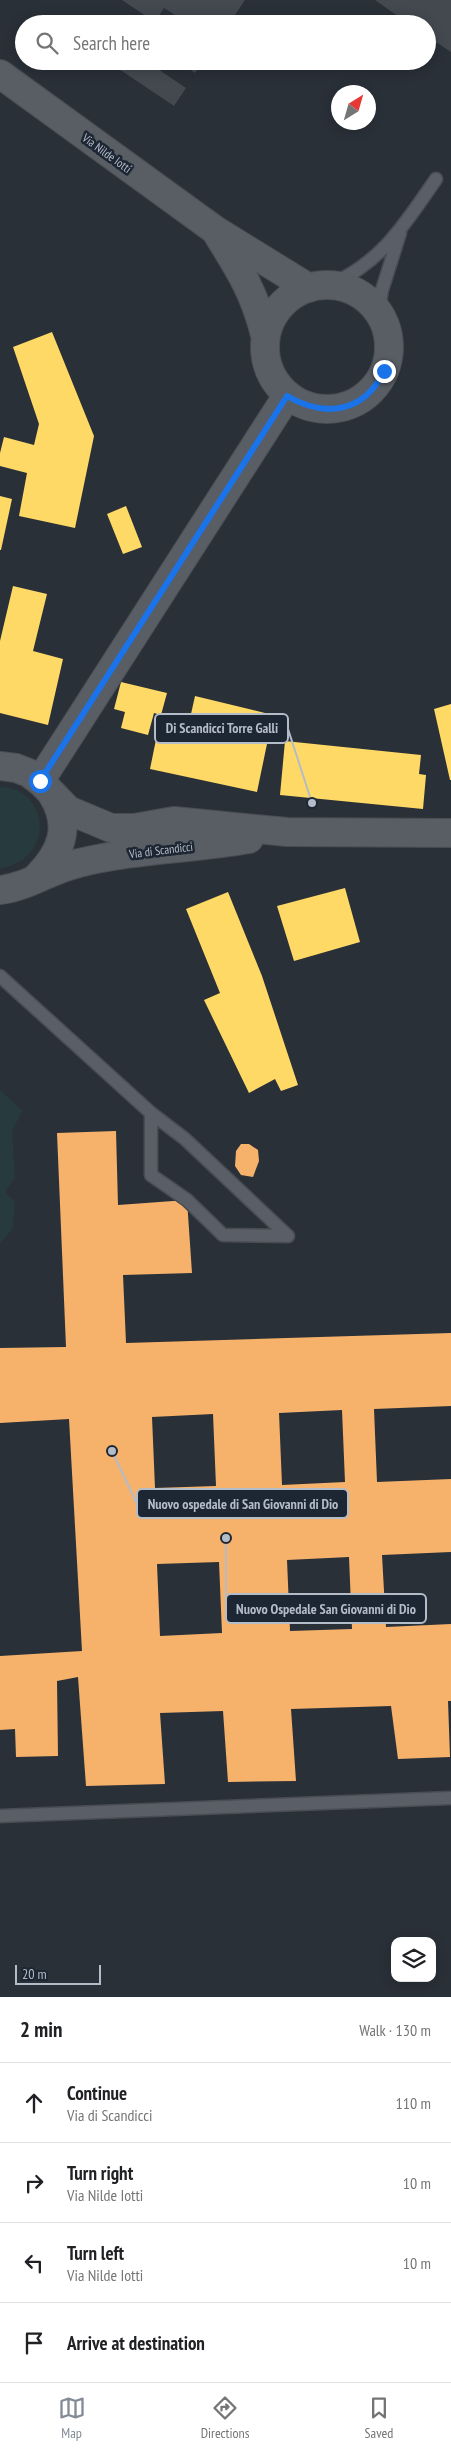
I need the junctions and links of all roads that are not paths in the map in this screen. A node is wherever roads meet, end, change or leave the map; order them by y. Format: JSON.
{"nodes":[{"id":1,"x":0,"y":74,"type":"edge"},
{"id":2,"x":436,"y":179,"type":"dead end"},
{"id":3,"x":215,"y":230,"type":"junction"},
{"id":4,"x":401,"y":230,"type":"junction"},
{"id":5,"x":320,"y":287,"type":"junction"},
{"id":6,"x":378,"y":313,"type":"junction"},
{"id":7,"x":265,"y":334,"type":"junction"},
{"id":8,"x":287,"y":396,"type":"junction"},
{"id":9,"x":0,"y":766,"type":"edge"},
{"id":10,"x":45,"y":786,"type":"junction"},
{"id":11,"x":286,"y":832,"type":"junction"},
{"id":12,"x":451,"y":833,"type":"edge"},
{"id":13,"x":21,"y":884,"type":"edge"},
{"id":14,"x":0,"y":904,"type":"edge"},
{"id":15,"x":0,"y":976,"type":"edge"},
{"id":16,"x":152,"y":1113,"type":"junction"},
{"id":17,"x":451,"y":1798,"type":"edge"},
{"id":18,"x":0,"y":1816,"type":"edge"}],
"edges":[{"from":1,"to":3,"type":"main road","name":"Via Nilde Iotti"},
{"from":2,"to":4,"type":"lane"},
{"from":3,"to":5,"type":"main road","name":"Via Nilde Iotti"},
{"from":3,"to":7,"type":"main road","name":"Via Nilde Iotti"},
{"from":4,"to":5,"type":"lane"},
{"from":4,"to":6,"type":"lane"},
{"from":5,"to":6,"type":"main road","name":"Via Nilde Iotti"},
{"from":5,"to":7,"type":"main road","name":"Via Nilde Iotti"},
{"from":6,"to":8,"type":"main road","name":"Via Nilde Iotti"},
{"from":7,"to":8,"type":"main road","name":"Via Nilde Iotti"},
{"from":8,"to":10,"type":"main road"},
{"from":9,"to":10,"type":"main road","name":"Via di Scandicci"},
{"from":10,"to":11,"type":"main road","name":"Via di Scandicci"},
{"from":10,"to":13,"type":"main road"},
{"from":11,"to":12,"type":"main road","name":"Via di Scandicci"},
{"from":11,"to":13,"type":"main road","name":"Via di Scandicci"},
{"from":13,"to":14,"type":"lane"},
{"from":15,"to":16,"type":"lane"},
{"from":16,"to":16,"type":"lane"},
{"from":17,"to":18,"type":"lane"}]}
